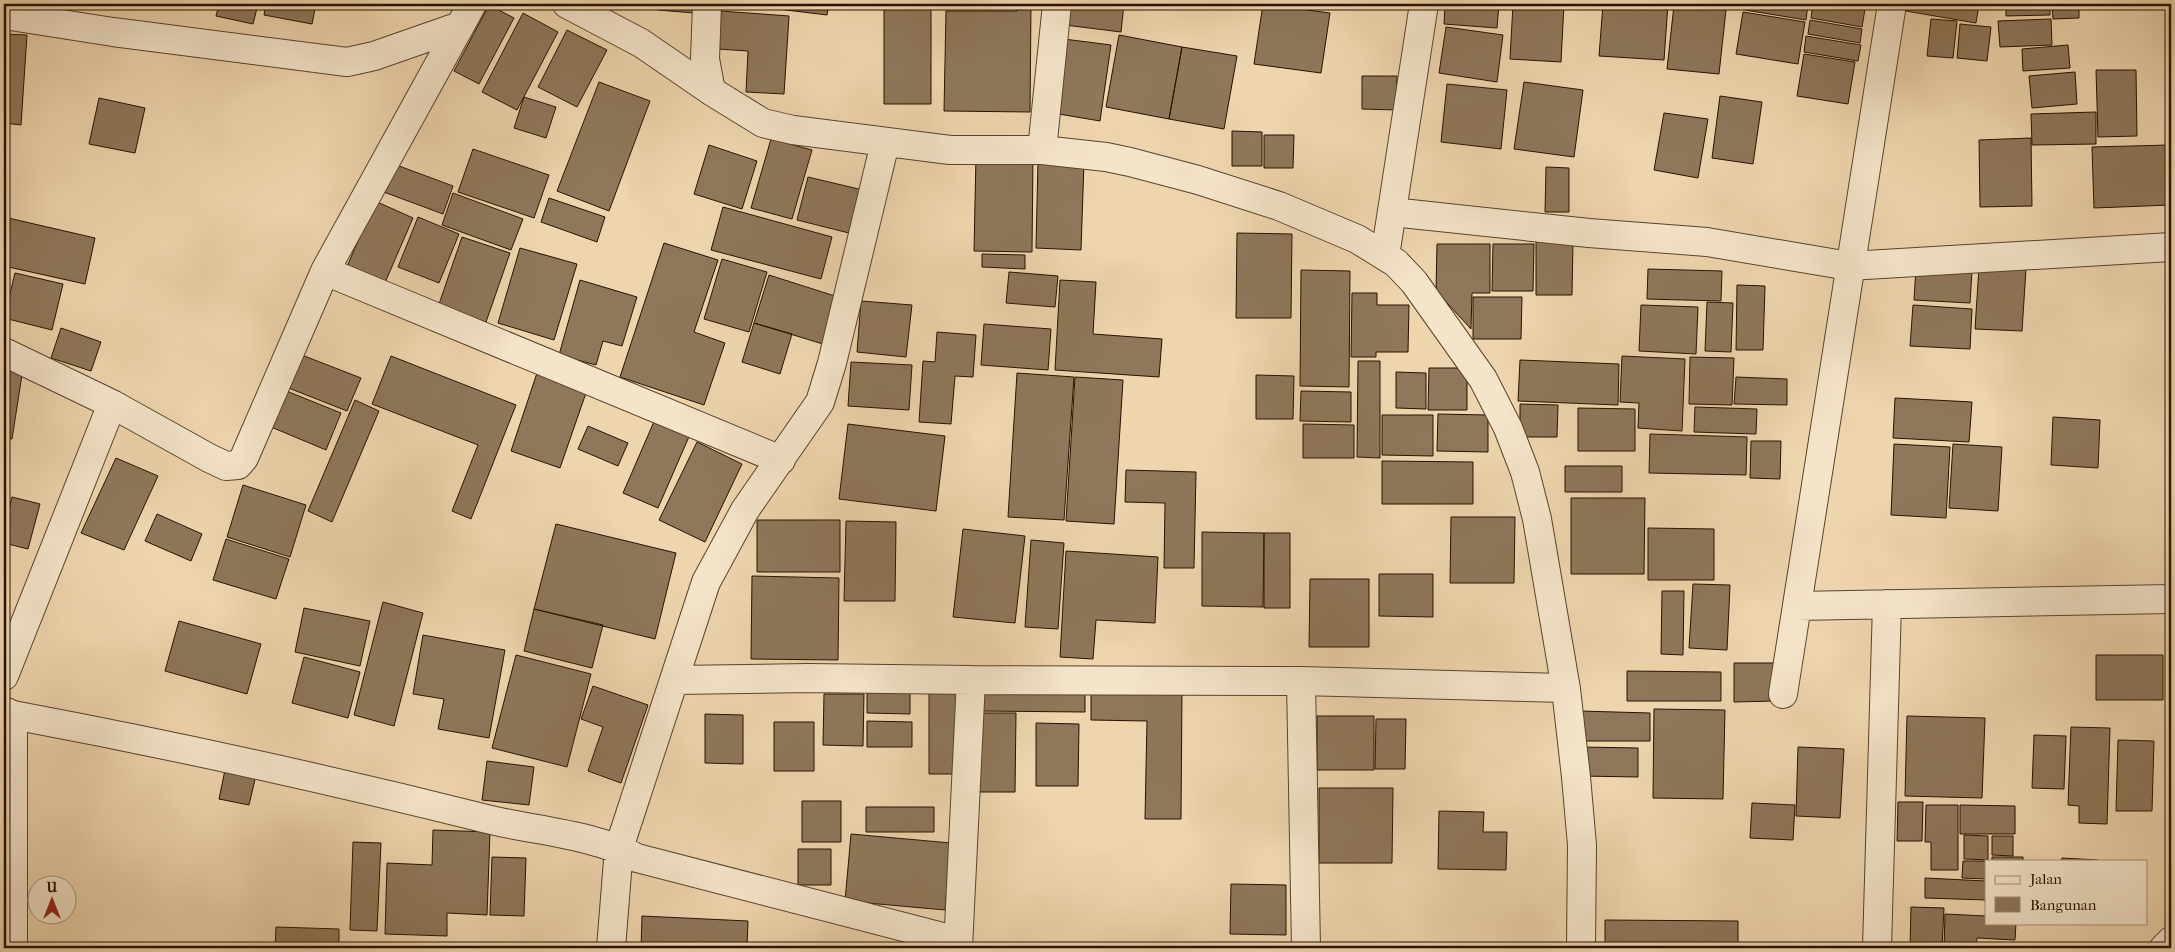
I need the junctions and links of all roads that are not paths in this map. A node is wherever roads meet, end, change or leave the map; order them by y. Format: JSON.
{"nodes":[{"id":1,"x":567,"y":4,"type":"edge"},
{"id":2,"x":707,"y":4,"type":"edge"},
{"id":3,"x":1057,"y":4,"type":"edge"},
{"id":4,"x":1424,"y":4,"type":"edge"},
{"id":5,"x":1892,"y":4,"type":"edge"},
{"id":6,"x":4,"y":15,"type":"edge"},
{"id":7,"x":466,"y":15,"type":"edge"},
{"id":8,"x":711,"y":91,"type":"junction"},
{"id":9,"x":886,"y":143,"type":"junction"},
{"id":10,"x":1042,"y":150,"type":"junction"},
{"id":11,"x":1392,"y":212,"type":"junction"},
{"id":12,"x":2171,"y":247,"type":"edge"},
{"id":13,"x":1385,"y":256,"type":"junction"},
{"id":14,"x":1849,"y":266,"type":"junction"},
{"id":15,"x":325,"y":271,"type":"junction"},
{"id":16,"x":4,"y":352,"type":"edge"},
{"id":17,"x":112,"y":404,"type":"junction"},
{"id":18,"x":781,"y":460,"type":"junction"},
{"id":19,"x":2171,"y":599,"type":"edge"},
{"id":20,"x":1887,"y":604,"type":"junction"},
{"id":21,"x":1797,"y":606,"type":"junction"},
{"id":22,"x":4,"y":676,"type":"edge"},
{"id":23,"x":675,"y":680,"type":"junction"},
{"id":24,"x":971,"y":680,"type":"junction"},
{"id":25,"x":1302,"y":681,"type":"junction"},
{"id":26,"x":1565,"y":688,"type":"junction"},
{"id":27,"x":1784,"y":694,"type":"dead end"},
{"id":28,"x":8,"y":713,"type":"edge"},
{"id":29,"x":619,"y":848,"type":"junction"},
{"id":30,"x":2171,"y":941,"type":"edge"},
{"id":31,"x":958,"y":945,"type":"edge"},
{"id":32,"x":13,"y":948,"type":"edge"},
{"id":33,"x":611,"y":948,"type":"edge"},
{"id":34,"x":1306,"y":948,"type":"edge"},
{"id":35,"x":1581,"y":948,"type":"edge"},
{"id":36,"x":1877,"y":948,"type":"edge"},
{"id":37,"x":2164,"y":948,"type":"edge"}],
"edges":[{"from":1,"to":8,"type":"street"},
{"from":2,"to":8,"type":"street"},
{"from":3,"to":10,"type":"street"},
{"from":4,"to":11,"type":"street"},
{"from":5,"to":14,"type":"street"},
{"from":6,"to":7,"type":"street"},
{"from":7,"to":15,"type":"street"},
{"from":8,"to":9,"type":"street"},
{"from":9,"to":10,"type":"street"},
{"from":9,"to":18,"type":"street"},
{"from":10,"to":13,"type":"street"},
{"from":11,"to":13,"type":"street"},
{"from":11,"to":14,"type":"street"},
{"from":12,"to":14,"type":"street"},
{"from":13,"to":26,"type":"street"},
{"from":14,"to":21,"type":"street"},
{"from":15,"to":17,"type":"street"},
{"from":15,"to":18,"type":"street"},
{"from":16,"to":17,"type":"street"},
{"from":17,"to":22,"type":"street"},
{"from":18,"to":23,"type":"street"},
{"from":19,"to":20,"type":"street"},
{"from":20,"to":21,"type":"street"},
{"from":20,"to":36,"type":"street"},
{"from":21,"to":27,"type":"street"},
{"from":23,"to":24,"type":"street"},
{"from":23,"to":29,"type":"street"},
{"from":24,"to":25,"type":"street"},
{"from":24,"to":31,"type":"street"},
{"from":25,"to":26,"type":"street"},
{"from":25,"to":34,"type":"street"},
{"from":26,"to":35,"type":"street"},
{"from":28,"to":29,"type":"street"},
{"from":28,"to":32,"type":"street"},
{"from":29,"to":31,"type":"street"},
{"from":29,"to":33,"type":"street"},
{"from":30,"to":37,"type":"street"}]}
